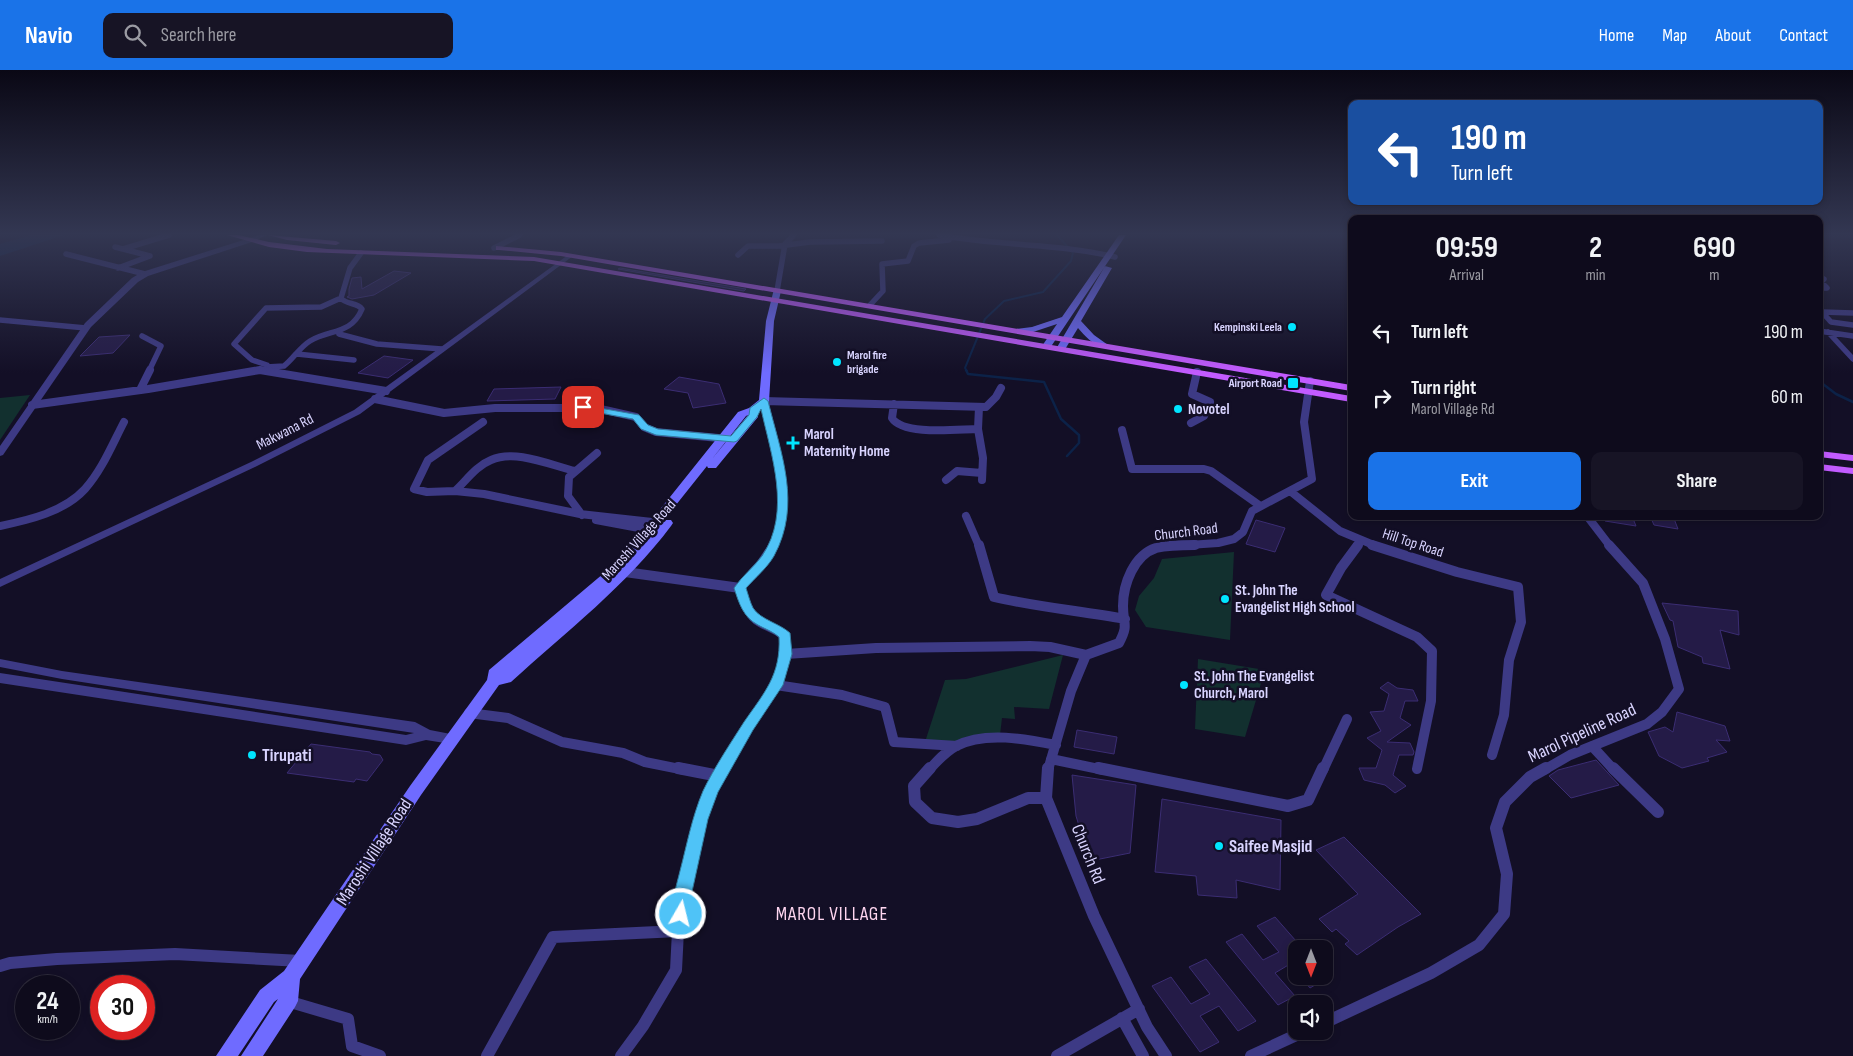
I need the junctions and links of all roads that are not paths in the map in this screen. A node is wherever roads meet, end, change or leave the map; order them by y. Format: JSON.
{"nodes":[{"id":1,"x":134,"y":281,"type":"edge"},
{"id":2,"x":344,"y":281,"type":"edge"},
{"id":3,"x":536,"y":281,"type":"edge"},
{"id":4,"x":675,"y":281,"type":"edge"},
{"id":5,"x":699,"y":281,"type":"edge"},
{"id":6,"x":779,"y":281,"type":"edge"},
{"id":7,"x":883,"y":281,"type":"edge"},
{"id":8,"x":1092,"y":281,"type":"edge"},
{"id":9,"x":1098,"y":281,"type":"edge"},
{"id":10,"x":777,"y":296,"type":"junction"},
{"id":11,"x":342,"y":298,"type":"junction"},
{"id":12,"x":842,"y":302,"type":"junction"},
{"id":13,"x":870,"y":306,"type":"junction"},
{"id":14,"x":832,"y":310,"type":"junction"},
{"id":15,"x":1823,"y":312,"type":"edge"},
{"id":16,"x":1853,"y":313,"type":"edge"},
{"id":17,"x":1823,"y":315,"type":"edge"},
{"id":18,"x":1064,"y":319,"type":"junction"},
{"id":19,"x":0,"y":320,"type":"edge"},
{"id":20,"x":1077,"y":322,"type":"junction"},
{"id":21,"x":1853,"y":325,"type":"edge"},
{"id":22,"x":86,"y":328,"type":"junction"},
{"id":23,"x":1019,"y":331,"type":"junction"},
{"id":24,"x":1823,"y":331,"type":"edge"},
{"id":25,"x":340,"y":332,"type":"junction"},
{"id":26,"x":1828,"y":332,"type":"junction"},
{"id":27,"x":142,"y":336,"type":"dead end"},
{"id":28,"x":1853,"y":336,"type":"edge"},
{"id":29,"x":1052,"y":337,"type":"junction"},
{"id":30,"x":1067,"y":339,"type":"junction"},
{"id":31,"x":1103,"y":345,"type":"junction"},
{"id":32,"x":1047,"y":346,"type":"junction"},
{"id":33,"x":442,"y":349,"type":"junction"},
{"id":34,"x":1061,"y":349,"type":"junction"},
{"id":35,"x":297,"y":354,"type":"junction"},
{"id":36,"x":1853,"y":359,"type":"edge"},
{"id":37,"x":354,"y":360,"type":"dead end"},
{"id":38,"x":1197,"y":372,"type":"junction"},
{"id":39,"x":1310,"y":381,"type":"junction"},
{"id":40,"x":1348,"y":387,"type":"edge"},
{"id":41,"x":1001,"y":388,"type":"dead end"},
{"id":42,"x":140,"y":390,"type":"junction"},
{"id":43,"x":1308,"y":391,"type":"junction"},
{"id":44,"x":386,"y":392,"type":"junction"},
{"id":45,"x":1348,"y":398,"type":"edge"},
{"id":46,"x":375,"y":399,"type":"junction"},
{"id":47,"x":764,"y":401,"type":"junction"},
{"id":48,"x":894,"y":404,"type":"junction"},
{"id":49,"x":32,"y":405,"type":"junction"},
{"id":50,"x":979,"y":407,"type":"junction"},
{"id":51,"x":124,"y":422,"type":"dead end"},
{"id":52,"x":483,"y":422,"type":"dead end"},
{"id":53,"x":1191,"y":423,"type":"dead end"},
{"id":54,"x":978,"y":429,"type":"junction"},
{"id":55,"x":1122,"y":430,"type":"dead end"},
{"id":56,"x":728,"y":439,"type":"junction"},
{"id":57,"x":0,"y":453,"type":"edge"},
{"id":58,"x":598,"y":453,"type":"dead end"},
{"id":59,"x":1823,"y":454,"type":"edge"},
{"id":60,"x":1853,"y":458,"type":"edge"},
{"id":61,"x":1823,"y":467,"type":"edge"},
{"id":62,"x":1853,"y":471,"type":"edge"},
{"id":63,"x":575,"y":472,"type":"junction"},
{"id":64,"x":946,"y":480,"type":"dead end"},
{"id":65,"x":454,"y":491,"type":"junction"},
{"id":66,"x":1290,"y":491,"type":"junction"},
{"id":67,"x":1260,"y":505,"type":"junction"},
{"id":68,"x":580,"y":514,"type":"junction"},
{"id":69,"x":966,"y":516,"type":"dead end"},
{"id":70,"x":1590,"y":520,"type":"edge"},
{"id":71,"x":0,"y":526,"type":"edge"},
{"id":72,"x":658,"y":527,"type":"junction"},
{"id":73,"x":1361,"y":541,"type":"junction"},
{"id":74,"x":625,"y":572,"type":"junction"},
{"id":75,"x":1483,"y":580,"type":"joint"},
{"id":76,"x":0,"y":583,"type":"edge"},
{"id":77,"x":740,"y":588,"type":"junction"},
{"id":78,"x":1125,"y":620,"type":"junction"},
{"id":79,"x":786,"y":654,"type":"junction"},
{"id":80,"x":1086,"y":655,"type":"junction"},
{"id":81,"x":0,"y":664,"type":"edge"},
{"id":82,"x":0,"y":678,"type":"edge"},
{"id":83,"x":494,"y":681,"type":"junction"},
{"id":84,"x":776,"y":685,"type":"junction"},
{"id":85,"x":470,"y":713,"type":"junction"},
{"id":86,"x":1347,"y":719,"type":"dead end"},
{"id":87,"x":426,"y":735,"type":"junction"},
{"id":88,"x":451,"y":739,"type":"junction"},
{"id":89,"x":1056,"y":745,"type":"junction"},
{"id":90,"x":957,"y":746,"type":"junction"},
{"id":91,"x":1592,"y":746,"type":"junction"},
{"id":92,"x":1492,"y":755,"type":"dead end"},
{"id":93,"x":1051,"y":759,"type":"junction"},
{"id":94,"x":1417,"y":769,"type":"dead end"},
{"id":95,"x":720,"y":776,"type":"junction"},
{"id":96,"x":1046,"y":798,"type":"junction"},
{"id":97,"x":1658,"y":812,"type":"dead end"},
{"id":98,"x":678,"y":931,"type":"junction"},
{"id":99,"x":0,"y":966,"type":"edge"},
{"id":100,"x":297,"y":969,"type":"junction"},
{"id":101,"x":267,"y":996,"type":"junction"},
{"id":102,"x":288,"y":1001,"type":"junction"},
{"id":103,"x":1139,"y":1009,"type":"junction"},
{"id":104,"x":1122,"y":1018,"type":"junction"},
{"id":105,"x":1333,"y":1018,"type":"edge"},
{"id":106,"x":1288,"y":1039,"type":"edge"},
{"id":107,"x":226,"y":1056,"type":"edge"},
{"id":108,"x":251,"y":1056,"type":"edge"},
{"id":109,"x":380,"y":1056,"type":"edge"},
{"id":110,"x":487,"y":1056,"type":"edge"},
{"id":111,"x":621,"y":1056,"type":"edge"},
{"id":112,"x":1057,"y":1056,"type":"edge"},
{"id":113,"x":1143,"y":1056,"type":"edge"},
{"id":114,"x":1166,"y":1056,"type":"edge"},
{"id":115,"x":1251,"y":1056,"type":"edge"}],
"edges":[{"from":1,"to":22,"type":"street"},
{"from":2,"to":11,"type":"street"},
{"from":3,"to":33,"type":"street","name":"Makwana Rd"},
{"from":4,"to":10,"type":"main road"},
{"from":5,"to":10,"type":"main road"},
{"from":6,"to":10,"type":"street"},
{"from":7,"to":13,"type":"street"},
{"from":8,"to":18,"type":"main road"},
{"from":9,"to":20,"type":"main road"},
{"from":10,"to":12,"type":"main road"},
{"from":10,"to":14,"type":"main road"},
{"from":10,"to":47,"type":"main road"},
{"from":11,"to":25,"type":"street"},
{"from":11,"to":35,"type":"street"},
{"from":12,"to":13,"type":"main road"},
{"from":12,"to":14,"type":"main road"},
{"from":13,"to":23,"type":"main road"},
{"from":14,"to":32,"type":"main road"},
{"from":15,"to":16,"type":"street"},
{"from":17,"to":21,"type":"street"},
{"from":18,"to":23,"type":"main road"},
{"from":18,"to":29,"type":"main road"},
{"from":19,"to":22,"type":"street"},
{"from":20,"to":30,"type":"main road"},
{"from":20,"to":31,"type":"main road"},
{"from":22,"to":49,"type":"street"},
{"from":23,"to":29,"type":"main road"},
{"from":24,"to":26,"type":"street"},
{"from":25,"to":33,"type":"street"},
{"from":25,"to":35,"type":"street"},
{"from":26,"to":28,"type":"street"},
{"from":26,"to":36,"type":"street"},
{"from":27,"to":42,"type":"street"},
{"from":29,"to":30,"type":"main road"},
{"from":29,"to":32,"type":"main road"},
{"from":30,"to":31,"type":"main road"},
{"from":30,"to":34,"type":"main road"},
{"from":31,"to":39,"type":"main road"},
{"from":32,"to":34,"type":"main road"},
{"from":33,"to":44,"type":"street","name":"Makwana Rd"},
{"from":34,"to":38,"type":"main road"},
{"from":35,"to":37,"type":"street"},
{"from":38,"to":43,"type":"main road"},
{"from":38,"to":53,"type":"street"},
{"from":39,"to":40,"type":"main road"},
{"from":39,"to":43,"type":"street"},
{"from":41,"to":50,"type":"street"},
{"from":42,"to":44,"type":"street"},
{"from":42,"to":49,"type":"street"},
{"from":43,"to":45,"type":"main road"},
{"from":43,"to":66,"type":"street"},
{"from":44,"to":46,"type":"street","name":"Makwana Rd"},
{"from":46,"to":56,"type":"street"},
{"from":46,"to":76,"type":"street","name":"Makwana Rd"},
{"from":47,"to":48,"type":"street"},
{"from":47,"to":56,"type":"main road","name":"Maroshi Village Road"},
{"from":47,"to":77,"type":"street"},
{"from":48,"to":50,"type":"street"},
{"from":48,"to":54,"type":"street"},
{"from":49,"to":57,"type":"street"},
{"from":50,"to":54,"type":"street"},
{"from":51,"to":71,"type":"street"},
{"from":52,"to":65,"type":"street"},
{"from":54,"to":64,"type":"street"},
{"from":55,"to":67,"type":"street"},
{"from":56,"to":72,"type":"main road","name":"Maroshi Village Road"},
{"from":58,"to":63,"type":"street"},
{"from":59,"to":60,"type":"main road"},
{"from":61,"to":62,"type":"main road"},
{"from":63,"to":65,"type":"street"},
{"from":63,"to":68,"type":"street"},
{"from":65,"to":68,"type":"street"},
{"from":66,"to":67,"type":"street"},
{"from":66,"to":73,"type":"street","name":"Hill Top Road"},
{"from":67,"to":78,"type":"street","name":"Church Road"},
{"from":68,"to":72,"type":"street"},
{"from":69,"to":78,"type":"street"},
{"from":70,"to":91,"type":"street","name":"Marol Pipeline Road"},
{"from":72,"to":74,"type":"main road","name":"Maroshi Village Road"},
{"from":72,"to":83,"type":"main road","name":"Maroshi Village Road"},
{"from":73,"to":75,"type":"street","name":"Hill Top Road"},
{"from":73,"to":94,"type":"street"},
{"from":74,"to":77,"type":"street"},
{"from":74,"to":83,"type":"main road","name":"Maroshi Village Road"},
{"from":75,"to":92,"type":"street"},
{"from":77,"to":79,"type":"street"},
{"from":78,"to":80,"type":"street","name":"Church Road"},
{"from":79,"to":80,"type":"street"},
{"from":79,"to":84,"type":"street"},
{"from":80,"to":89,"type":"street","name":"Church Rd"},
{"from":81,"to":87,"type":"street"},
{"from":82,"to":87,"type":"street"},
{"from":83,"to":85,"type":"main road","name":"Maroshi Village Road"},
{"from":84,"to":90,"type":"street"},
{"from":84,"to":95,"type":"street"},
{"from":85,"to":88,"type":"main road","name":"Maroshi Village Road"},
{"from":85,"to":95,"type":"street"},
{"from":86,"to":93,"type":"street"},
{"from":87,"to":88,"type":"street"},
{"from":88,"to":100,"type":"main road","name":"Maroshi Village Road"},
{"from":89,"to":90,"type":"street"},
{"from":89,"to":93,"type":"street","name":"Church Rd"},
{"from":90,"to":96,"type":"street"},
{"from":91,"to":97,"type":"street"},
{"from":91,"to":105,"type":"street","name":"Marol Pipeline Road"},
{"from":93,"to":96,"type":"street","name":"Church Rd"},
{"from":95,"to":98,"type":"street"},
{"from":96,"to":103,"type":"street","name":"Church Rd"},
{"from":98,"to":110,"type":"street"},
{"from":98,"to":111,"type":"street"},
{"from":99,"to":100,"type":"street"},
{"from":100,"to":101,"type":"main road","name":"Maroshi Village Road"},
{"from":100,"to":102,"type":"main road","name":"Maroshi Village Road"},
{"from":101,"to":102,"type":"street"},
{"from":101,"to":107,"type":"main road","name":"Maroshi Village Road"},
{"from":102,"to":108,"type":"main road","name":"Maroshi Village Road"},
{"from":102,"to":109,"type":"street"},
{"from":103,"to":104,"type":"street"},
{"from":103,"to":114,"type":"street","name":"Church Rd"},
{"from":104,"to":112,"type":"street"},
{"from":104,"to":113,"type":"street"},
{"from":106,"to":115,"type":"street"}]}
